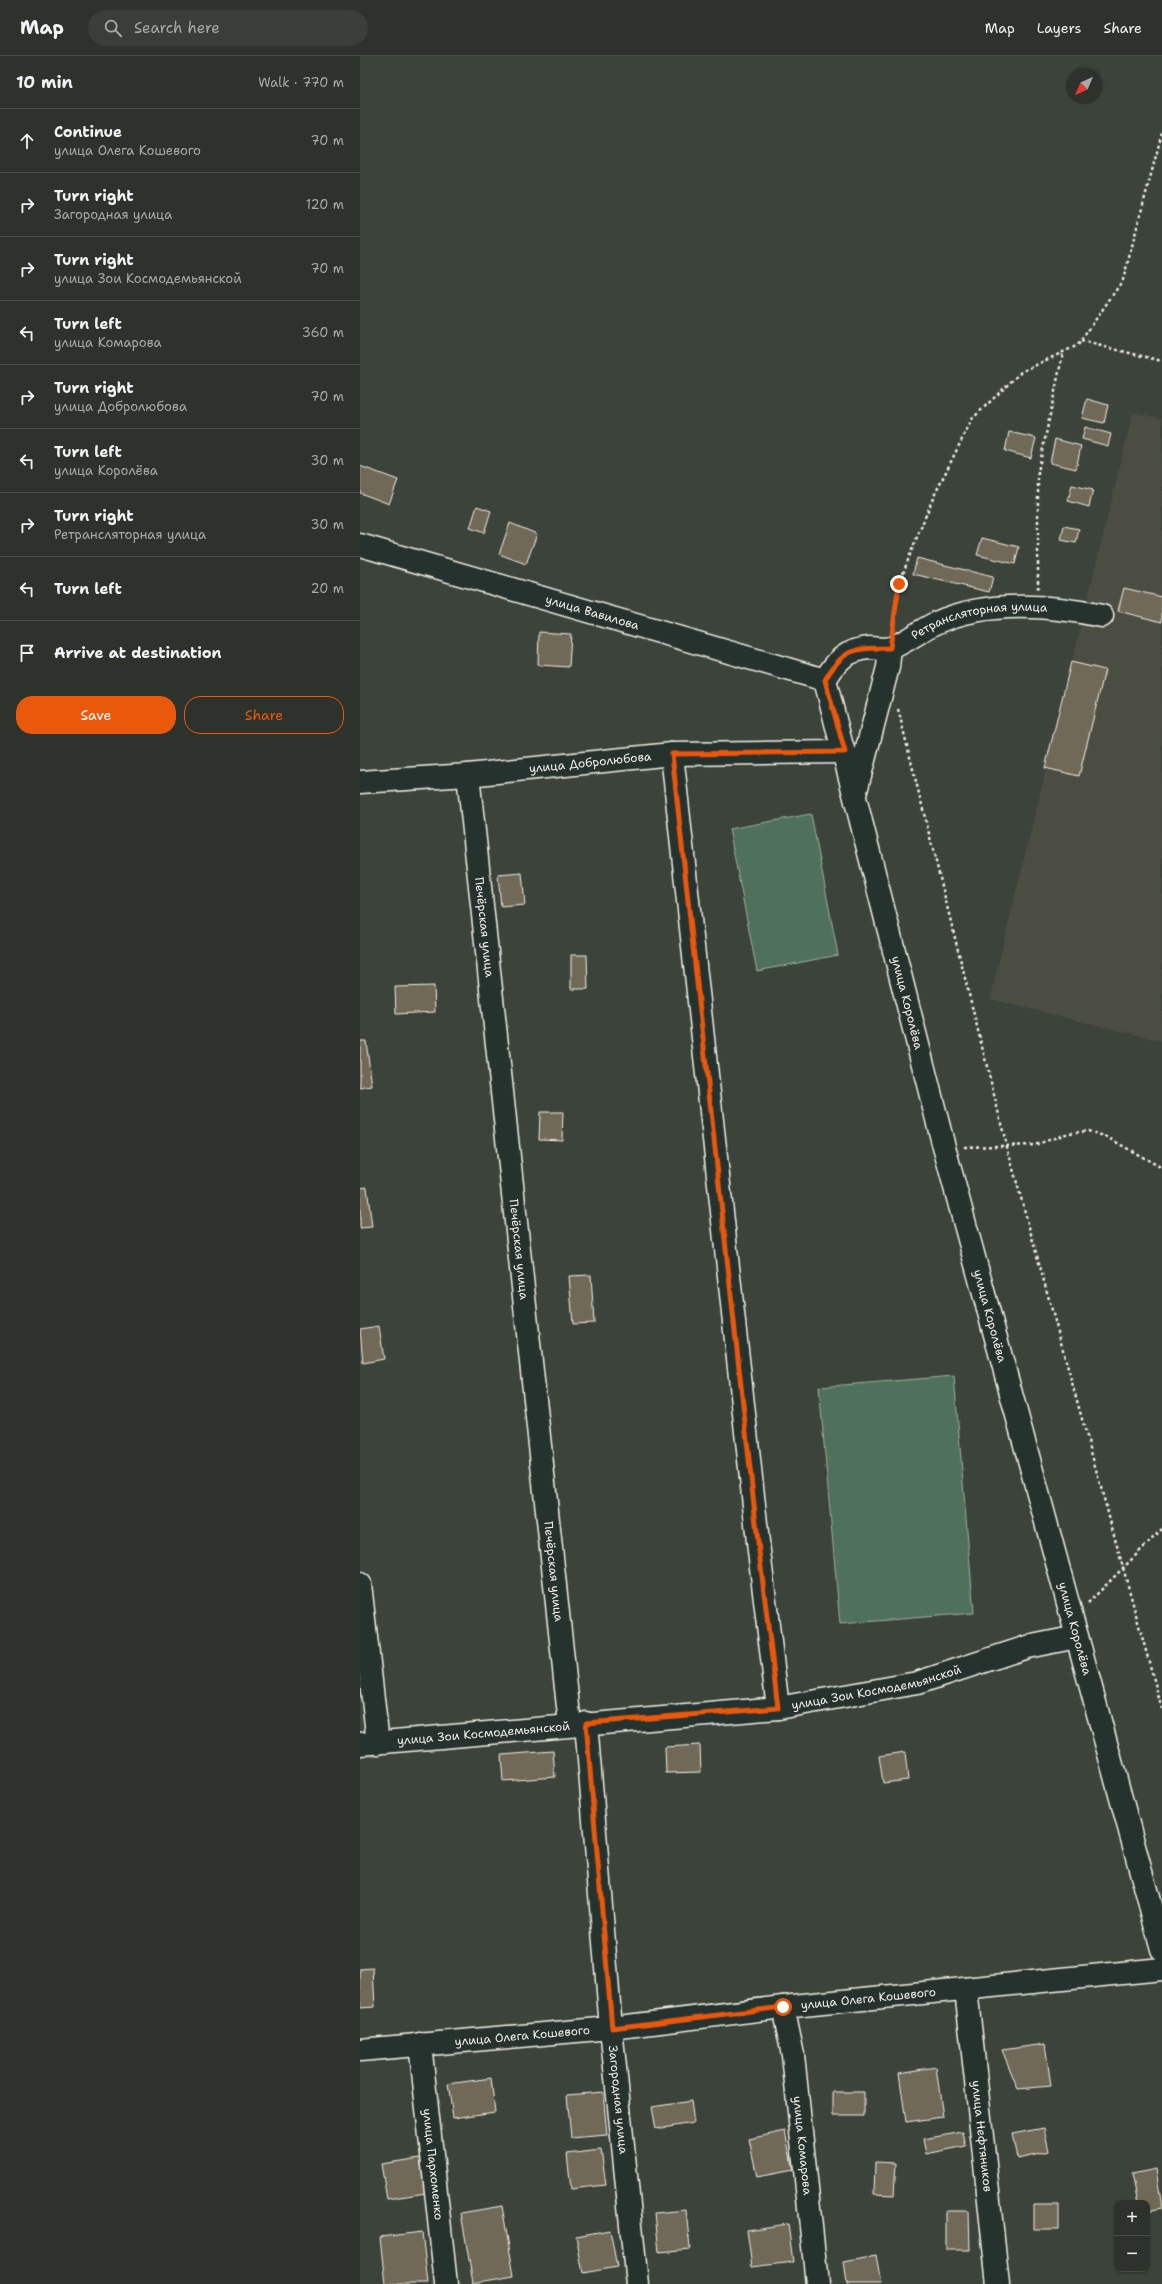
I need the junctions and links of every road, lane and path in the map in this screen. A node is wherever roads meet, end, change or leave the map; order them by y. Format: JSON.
{"nodes":[{"id":1,"x":1162,"y":132,"type":"edge"},
{"id":2,"x":1081,"y":341,"type":"junction"},
{"id":3,"x":1063,"y":352,"type":"junction"},
{"id":4,"x":1162,"y":361,"type":"edge"},
{"id":5,"x":360,"y":545,"type":"edge"},
{"id":6,"x":1039,"y":608,"type":"junction"},
{"id":7,"x":1102,"y":616,"type":"dead end"},
{"id":8,"x":890,"y":648,"type":"junction"},
{"id":9,"x":825,"y":680,"type":"junction"},
{"id":10,"x":897,"y":706,"type":"dead end"},
{"id":11,"x":845,"y":752,"type":"junction"},
{"id":12,"x":672,"y":754,"type":"junction"},
{"id":13,"x":468,"y":775,"type":"junction"},
{"id":14,"x":360,"y":782,"type":"edge"},
{"id":15,"x":855,"y":792,"type":"junction"},
{"id":16,"x":944,"y":1147,"type":"junction"},
{"id":17,"x":1007,"y":1147,"type":"junction"},
{"id":18,"x":1162,"y":1168,"type":"edge"},
{"id":19,"x":1162,"y":1529,"type":"edge"},
{"id":20,"x":1123,"y":1567,"type":"junction"},
{"id":21,"x":360,"y":1584,"type":"edge"},
{"id":22,"x":1074,"y":1628,"type":"junction"},
{"id":23,"x":778,"y":1708,"type":"junction"},
{"id":24,"x":1162,"y":1709,"type":"edge"},
{"id":25,"x":578,"y":1724,"type":"junction"},
{"id":26,"x":369,"y":1743,"type":"edge"},
{"id":27,"x":1162,"y":1949,"type":"edge"},
{"id":28,"x":1162,"y":1969,"type":"edge"},
{"id":29,"x":966,"y":1989,"type":"junction"},
{"id":30,"x":783,"y":2007,"type":"junction"},
{"id":31,"x":612,"y":2028,"type":"junction"},
{"id":32,"x":420,"y":2044,"type":"junction"},
{"id":33,"x":360,"y":2050,"type":"edge"},
{"id":34,"x":446,"y":2284,"type":"edge"},
{"id":35,"x":637,"y":2284,"type":"edge"},
{"id":36,"x":817,"y":2284,"type":"edge"},
{"id":37,"x":998,"y":2284,"type":"edge"}],
"edges":[{"from":1,"to":2,"type":"path"},
{"from":2,"to":3,"type":"path"},
{"from":2,"to":4,"type":"path"},
{"from":3,"to":6,"type":"path"},
{"from":3,"to":8,"type":"path"},
{"from":5,"to":9,"type":"street","name":"улица Вавилова"},
{"from":6,"to":7,"type":"street","name":"Ретрансляторная улица"},
{"from":6,"to":8,"type":"street","name":"Ретрансляторная улица"},
{"from":8,"to":9,"type":"street","name":"Ретрансляторная улица"},
{"from":8,"to":15,"type":"street"},
{"from":9,"to":11,"type":"street","name":"улица Королёва"},
{"from":10,"to":17,"type":"path"},
{"from":11,"to":12,"type":"street","name":"улица Добролюбова"},
{"from":11,"to":15,"type":"street","name":"улица Королёва"},
{"from":12,"to":13,"type":"street","name":"улица Добролюбова"},
{"from":12,"to":23,"type":"street"},
{"from":13,"to":14,"type":"street","name":"улица Добролюбова"},
{"from":13,"to":25,"type":"street","name":"Печёрская улица"},
{"from":15,"to":16,"type":"street","name":"улица Королёва"},
{"from":16,"to":17,"type":"path"},
{"from":16,"to":22,"type":"street","name":"улица Королёва"},
{"from":17,"to":18,"type":"path"},
{"from":17,"to":20,"type":"path"},
{"from":19,"to":20,"type":"path"},
{"from":20,"to":22,"type":"path"},
{"from":20,"to":24,"type":"path"},
{"from":21,"to":26,"type":"street"},
{"from":22,"to":23,"type":"street","name":"улица Зои Космодемьянской"},
{"from":22,"to":27,"type":"street","name":"улица Королёва"},
{"from":23,"to":25,"type":"street","name":"улица Зои Космодемьянской"},
{"from":25,"to":26,"type":"street","name":"улица Зои Космодемьянской"},
{"from":25,"to":31,"type":"street","name":"Загородная улица"},
{"from":28,"to":29,"type":"street","name":"улица Олега Кошевого"},
{"from":29,"to":30,"type":"street","name":"улица Олега Кошевого"},
{"from":29,"to":37,"type":"street","name":"улица Нефтяников"},
{"from":30,"to":31,"type":"street","name":"улица Олега Кошевого"},
{"from":30,"to":36,"type":"street","name":"улица Комарова"},
{"from":31,"to":32,"type":"street","name":"улица Олега Кошевого"},
{"from":31,"to":35,"type":"street","name":"Загородная улица"},
{"from":32,"to":33,"type":"street","name":"улица Олега Кошевого"},
{"from":32,"to":34,"type":"street","name":"улица Пархоменко"}]}
